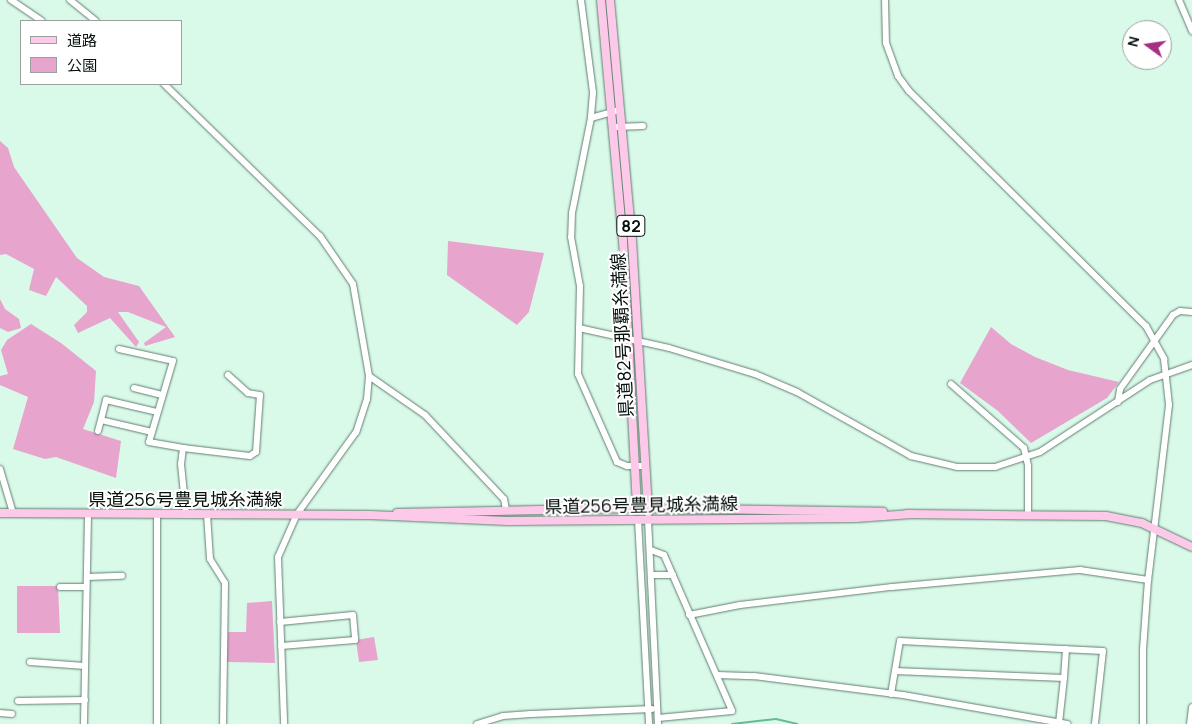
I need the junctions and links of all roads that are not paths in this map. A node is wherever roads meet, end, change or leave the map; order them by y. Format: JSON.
{"nodes":[{"id":1,"x":11,"y":0,"type":"edge"},
{"id":2,"x":70,"y":0,"type":"edge"},
{"id":3,"x":581,"y":0,"type":"edge"},
{"id":4,"x":601,"y":0,"type":"edge"},
{"id":5,"x":610,"y":0,"type":"edge"},
{"id":6,"x":885,"y":0,"type":"edge"},
{"id":7,"x":1179,"y":0,"type":"edge"},
{"id":8,"x":41,"y":20,"type":"edge"},
{"id":9,"x":95,"y":20,"type":"edge"},
{"id":10,"x":1191,"y":22,"type":"edge"},
{"id":11,"x":1192,"y":31,"type":"edge"},
{"id":12,"x":165,"y":85,"type":"edge"},
{"id":13,"x":622,"y":110,"type":"junction"},
{"id":14,"x":613,"y":112,"type":"junction"},
{"id":15,"x":591,"y":118,"type":"junction"},
{"id":16,"x":623,"y":126,"type":"junction"},
{"id":17,"x":644,"y":126,"type":"dead end"},
{"id":18,"x":614,"y":127,"type":"junction"},
{"id":19,"x":1192,"y":312,"type":"edge"},
{"id":20,"x":579,"y":328,"type":"junction"},
{"id":21,"x":628,"y":339,"type":"junction"},
{"id":22,"x":1155,"y":340,"type":"junction"},
{"id":23,"x":637,"y":341,"type":"junction"},
{"id":24,"x":119,"y":349,"type":"dead end"},
{"id":25,"x":1192,"y":365,"type":"edge"},
{"id":26,"x":1167,"y":372,"type":"junction"},
{"id":27,"x":228,"y":375,"type":"dead end"},
{"id":28,"x":369,"y":376,"type":"junction"},
{"id":29,"x":951,"y":384,"type":"dead end"},
{"id":30,"x":134,"y":388,"type":"dead end"},
{"id":31,"x":162,"y":396,"type":"junction"},
{"id":32,"x":1118,"y":402,"type":"junction"},
{"id":33,"x":157,"y":412,"type":"junction"},
{"id":34,"x":101,"y":420,"type":"junction"},
{"id":35,"x":98,"y":431,"type":"dead end"},
{"id":36,"x":152,"y":432,"type":"junction"},
{"id":37,"x":183,"y":448,"type":"junction"},
{"id":38,"x":1027,"y":458,"type":"junction"},
{"id":39,"x":634,"y":466,"type":"junction"},
{"id":40,"x":644,"y":466,"type":"junction"},
{"id":41,"x":0,"y":469,"type":"edge"},
{"id":42,"x":637,"y":508,"type":"junction"},
{"id":43,"x":647,"y":508,"type":"junction"},
{"id":44,"x":506,"y":509,"type":"junction"},
{"id":45,"x":0,"y":513,"type":"edge"},
{"id":46,"x":13,"y":513,"type":"junction"},
{"id":47,"x":88,"y":514,"type":"junction"},
{"id":48,"x":156,"y":514,"type":"junction"},
{"id":49,"x":186,"y":514,"type":"junction"},
{"id":50,"x":207,"y":514,"type":"junction"},
{"id":51,"x":297,"y":514,"type":"junction"},
{"id":52,"x":912,"y":514,"type":"junction"},
{"id":53,"x":1028,"y":514,"type":"junction"},
{"id":54,"x":370,"y":515,"type":"junction"},
{"id":55,"x":638,"y":520,"type":"junction"},
{"id":56,"x":648,"y":520,"type":"junction"},
{"id":57,"x":1154,"y":528,"type":"junction"},
{"id":58,"x":1192,"y":547,"type":"edge"},
{"id":59,"x":651,"y":550,"type":"junction"},
{"id":60,"x":653,"y":575,"type":"junction"},
{"id":61,"x":672,"y":575,"type":"junction"},
{"id":62,"x":122,"y":576,"type":"dead end"},
{"id":63,"x":87,"y":577,"type":"junction"},
{"id":64,"x":1148,"y":580,"type":"junction"},
{"id":65,"x":60,"y":587,"type":"dead end"},
{"id":66,"x":86,"y":587,"type":"junction"},
{"id":67,"x":689,"y":615,"type":"junction"},
{"id":68,"x":280,"y":622,"type":"junction"},
{"id":69,"x":281,"y":646,"type":"junction"},
{"id":70,"x":1066,"y":649,"type":"junction"},
{"id":71,"x":30,"y":662,"type":"dead end"},
{"id":72,"x":85,"y":666,"type":"junction"},
{"id":73,"x":895,"y":671,"type":"junction"},
{"id":74,"x":717,"y":675,"type":"junction"},
{"id":75,"x":1064,"y":678,"type":"junction"},
{"id":76,"x":891,"y":694,"type":"junction"},
{"id":77,"x":85,"y":700,"type":"junction"},
{"id":78,"x":18,"y":701,"type":"dead end"},
{"id":79,"x":1192,"y":707,"type":"edge"},
{"id":80,"x":658,"y":708,"type":"junction"},
{"id":81,"x":649,"y":709,"type":"junction"},
{"id":82,"x":0,"y":713,"type":"edge"},
{"id":83,"x":12,"y":714,"type":"dead end"},
{"id":84,"x":658,"y":722,"type":"edge"},
{"id":85,"x":1060,"y":722,"type":"edge"},
{"id":86,"x":649,"y":723,"type":"edge"},
{"id":87,"x":84,"y":724,"type":"edge"},
{"id":88,"x":157,"y":724,"type":"edge"},
{"id":89,"x":223,"y":724,"type":"edge"},
{"id":90,"x":284,"y":724,"type":"edge"},
{"id":91,"x":477,"y":724,"type":"edge"},
{"id":92,"x":1067,"y":724,"type":"edge"},
{"id":93,"x":1095,"y":724,"type":"edge"},
{"id":94,"x":1143,"y":724,"type":"edge"},
{"id":95,"x":1190,"y":724,"type":"edge"}],
"edges":[{"from":1,"to":8,"type":"street"},
{"from":2,"to":9,"type":"street"},
{"from":3,"to":15,"type":"street"},
{"from":4,"to":14,"type":"main road","name":"県道82号那覇糸満線","number":"82"},
{"from":5,"to":13,"type":"main road","name":"県道82号那覇糸満線","number":"82"},
{"from":6,"to":22,"type":"street"},
{"from":7,"to":10,"type":"street"},
{"from":10,"to":11,"type":"street"},
{"from":12,"to":28,"type":"street"},
{"from":13,"to":14,"type":"street"},
{"from":13,"to":16,"type":"main road","name":"県道82号那覇糸満線","number":"82"},
{"from":14,"to":15,"type":"street"},
{"from":14,"to":18,"type":"main road","name":"県道82号那覇糸満線","number":"82"},
{"from":15,"to":20,"type":"street"},
{"from":16,"to":17,"type":"street"},
{"from":16,"to":18,"type":"street"},
{"from":16,"to":23,"type":"main road","name":"県道82号那覇糸満線","number":"82"},
{"from":18,"to":21,"type":"main road","name":"県道82号那覇糸満線","number":"82"},
{"from":19,"to":22,"type":"street"},
{"from":20,"to":21,"type":"street"},
{"from":20,"to":39,"type":"street"},
{"from":21,"to":23,"type":"street"},
{"from":21,"to":39,"type":"main road","name":"県道82号那覇糸満線","number":"82"},
{"from":22,"to":26,"type":"street"},
{"from":22,"to":32,"type":"street"},
{"from":23,"to":38,"type":"street"},
{"from":23,"to":40,"type":"main road","name":"県道82号那覇糸満線","number":"82"},
{"from":24,"to":31,"type":"street"},
{"from":25,"to":26,"type":"street"},
{"from":26,"to":32,"type":"street"},
{"from":26,"to":57,"type":"street"},
{"from":27,"to":37,"type":"street"},
{"from":28,"to":44,"type":"street"},
{"from":28,"to":51,"type":"street"},
{"from":29,"to":38,"type":"street"},
{"from":30,"to":31,"type":"street"},
{"from":31,"to":33,"type":"street"},
{"from":32,"to":38,"type":"street"},
{"from":33,"to":34,"type":"street"},
{"from":33,"to":36,"type":"street"},
{"from":34,"to":35,"type":"street"},
{"from":34,"to":36,"type":"street"},
{"from":36,"to":37,"type":"street"},
{"from":37,"to":49,"type":"street"},
{"from":38,"to":53,"type":"street"},
{"from":39,"to":40,"type":"street"},
{"from":39,"to":42,"type":"main road","name":"県道82号那覇糸満線","number":"82"},
{"from":40,"to":43,"type":"main road","name":"県道82号那覇糸満線","number":"82"},
{"from":41,"to":46,"type":"street"},
{"from":42,"to":43,"type":"main road","name":"県道256号豊見城糸満線"},
{"from":42,"to":44,"type":"main road","name":"県道256号豊見城糸満線"},
{"from":42,"to":55,"type":"main road","name":"県道82号那覇糸満線","number":"82"},
{"from":43,"to":52,"type":"main road","name":"県道256号豊見城糸満線"},
{"from":43,"to":56,"type":"main road","name":"県道82号那覇糸満線","number":"82"},
{"from":44,"to":54,"type":"main road","name":"県道256号豊見城糸満線"},
{"from":45,"to":46,"type":"main road","name":"県道256号豊見城糸満線"},
{"from":46,"to":47,"type":"main road","name":"県道256号豊見城糸満線"},
{"from":47,"to":48,"type":"main road","name":"県道256号豊見城糸満線"},
{"from":47,"to":63,"type":"street"},
{"from":48,"to":49,"type":"main road","name":"県道256号豊見城糸満線"},
{"from":48,"to":88,"type":"street"},
{"from":49,"to":50,"type":"main road","name":"県道256号豊見城糸満線"},
{"from":50,"to":51,"type":"main road","name":"県道256号豊見城糸満線"},
{"from":50,"to":89,"type":"street"},
{"from":51,"to":54,"type":"main road","name":"県道256号豊見城糸満線"},
{"from":51,"to":68,"type":"street"},
{"from":52,"to":53,"type":"main road","name":"県道256号豊見城糸満線"},
{"from":52,"to":56,"type":"main road","name":"県道256号豊見城糸満線"},
{"from":53,"to":57,"type":"main road","name":"県道256号豊見城糸満線"},
{"from":54,"to":55,"type":"main road","name":"県道256号豊見城糸満線"},
{"from":55,"to":56,"type":"main road","name":"県道256号豊見城糸満線"},
{"from":55,"to":81,"type":"street"},
{"from":56,"to":59,"type":"street"},
{"from":57,"to":58,"type":"main road","name":"県道256号豊見城糸満線"},
{"from":57,"to":64,"type":"street"},
{"from":59,"to":60,"type":"street"},
{"from":59,"to":61,"type":"street"},
{"from":60,"to":61,"type":"street"},
{"from":60,"to":80,"type":"street"},
{"from":61,"to":67,"type":"street"},
{"from":62,"to":63,"type":"street"},
{"from":63,"to":66,"type":"street"},
{"from":64,"to":67,"type":"street"},
{"from":64,"to":94,"type":"street"},
{"from":65,"to":66,"type":"street"},
{"from":66,"to":72,"type":"street"},
{"from":67,"to":74,"type":"street"},
{"from":68,"to":69,"type":"street"},
{"from":68,"to":69,"type":"street"},
{"from":69,"to":90,"type":"street"},
{"from":70,"to":73,"type":"street"},
{"from":70,"to":75,"type":"street"},
{"from":70,"to":93,"type":"street"},
{"from":71,"to":72,"type":"street"},
{"from":72,"to":77,"type":"street"},
{"from":73,"to":75,"type":"street"},
{"from":73,"to":76,"type":"street"},
{"from":74,"to":76,"type":"street"},
{"from":74,"to":84,"type":"street"},
{"from":75,"to":85,"type":"street"},
{"from":76,"to":85,"type":"street"},
{"from":77,"to":78,"type":"street"},
{"from":77,"to":87,"type":"street"},
{"from":79,"to":95,"type":"street"},
{"from":80,"to":81,"type":"street"},
{"from":80,"to":84,"type":"street"},
{"from":81,"to":86,"type":"street"},
{"from":81,"to":91,"type":"street"},
{"from":82,"to":83,"type":"street"},
{"from":85,"to":92,"type":"street"}]}
